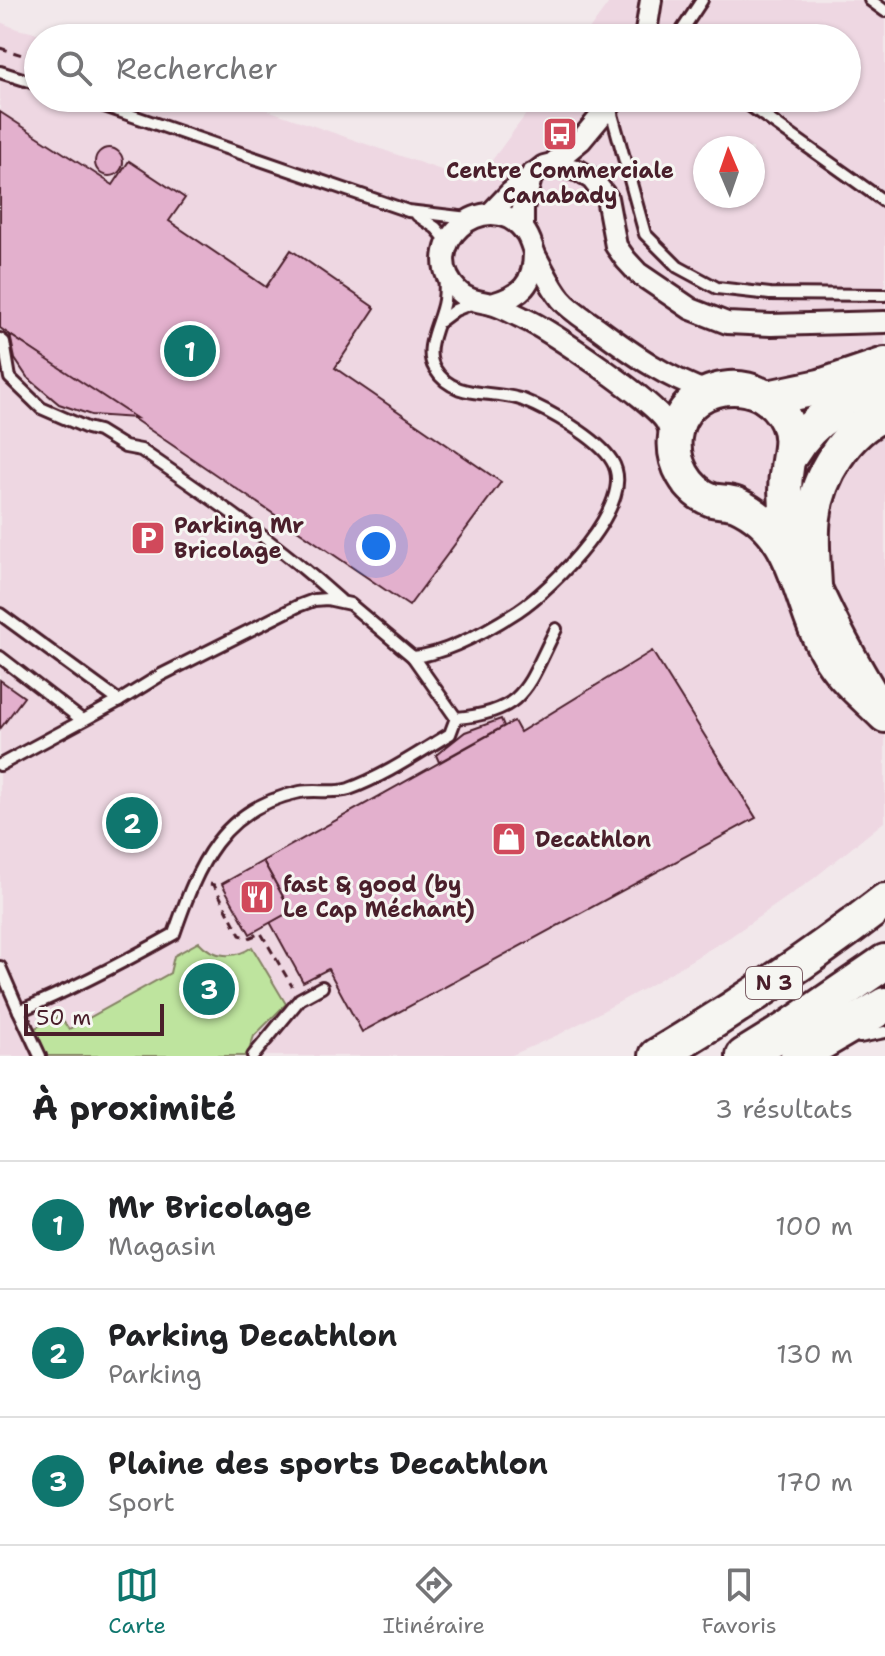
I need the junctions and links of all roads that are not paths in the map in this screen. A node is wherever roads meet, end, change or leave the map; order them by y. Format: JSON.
{"nodes":[{"id":1,"x":663,"y":0,"type":"edge"},
{"id":2,"x":702,"y":0,"type":"edge"},
{"id":3,"x":870,"y":0,"type":"edge"},
{"id":4,"x":885,"y":11,"type":"edge"},
{"id":5,"x":648,"y":19,"type":"edge"},
{"id":6,"x":686,"y":24,"type":"edge"},
{"id":7,"x":0,"y":72,"type":"edge"},
{"id":8,"x":24,"y":80,"type":"edge"},
{"id":9,"x":122,"y":112,"type":"edge"},
{"id":10,"x":605,"y":112,"type":"edge"},
{"id":11,"x":615,"y":112,"type":"edge"},
{"id":12,"x":759,"y":112,"type":"edge"},
{"id":13,"x":552,"y":164,"type":"junction"},
{"id":14,"x":532,"y":174,"type":"junction"},
{"id":15,"x":885,"y":202,"type":"edge"},
{"id":16,"x":408,"y":211,"type":"junction"},
{"id":17,"x":480,"y":216,"type":"junction"},
{"id":18,"x":523,"y":229,"type":"junction"},
{"id":19,"x":446,"y":251,"type":"junction"},
{"id":20,"x":534,"y":253,"type":"junction"},
{"id":21,"x":885,"y":295,"type":"edge"},
{"id":22,"x":483,"y":303,"type":"junction"},
{"id":23,"x":439,"y":322,"type":"junction"},
{"id":24,"x":885,"y":322,"type":"edge"},
{"id":25,"x":0,"y":339,"type":"edge"},
{"id":26,"x":885,"y":365,"type":"edge"},
{"id":27,"x":708,"y":392,"type":"junction"},
{"id":28,"x":885,"y":393,"type":"edge"},
{"id":29,"x":768,"y":398,"type":"junction"},
{"id":30,"x":885,"y":413,"type":"edge"},
{"id":31,"x":674,"y":447,"type":"junction"},
{"id":32,"x":789,"y":461,"type":"junction"},
{"id":33,"x":734,"y":503,"type":"junction"},
{"id":34,"x":814,"y":586,"type":"junction"},
{"id":35,"x":340,"y":600,"type":"junction"},
{"id":36,"x":0,"y":614,"type":"edge"},
{"id":37,"x":556,"y":629,"type":"dead end"},
{"id":38,"x":0,"y":657,"type":"edge"},
{"id":39,"x":413,"y":657,"type":"junction"},
{"id":40,"x":119,"y":701,"type":"junction"},
{"id":41,"x":883,"y":714,"type":"edge"},
{"id":42,"x":456,"y":718,"type":"junction"},
{"id":43,"x":82,"y":720,"type":"junction"},
{"id":44,"x":0,"y":765,"type":"edge"},
{"id":45,"x":885,"y":901,"type":"edge"},
{"id":46,"x":885,"y":962,"type":"edge"},
{"id":47,"x":0,"y":967,"type":"edge"},
{"id":48,"x":322,"y":987,"type":"dead end"},
{"id":49,"x":885,"y":1005,"type":"edge"},
{"id":50,"x":19,"y":1011,"type":"junction"},
{"id":51,"x":885,"y":1032,"type":"edge"},
{"id":52,"x":40,"y":1056,"type":"edge"},
{"id":53,"x":253,"y":1056,"type":"edge"},
{"id":54,"x":657,"y":1056,"type":"edge"},
{"id":55,"x":744,"y":1056,"type":"edge"},
{"id":56,"x":799,"y":1056,"type":"edge"}],
"edges":[{"from":1,"to":5,"type":"lane"},
{"from":2,"to":6,"type":"lane"},
{"from":3,"to":4,"type":"lane"},
{"from":7,"to":8,"type":"lane"},
{"from":9,"to":16,"type":"lane"},
{"from":10,"to":13,"type":"street"},
{"from":11,"to":21,"type":"lane"},
{"from":12,"to":15,"type":"lane"},
{"from":13,"to":14,"type":"street"},
{"from":13,"to":24,"type":"street"},
{"from":14,"to":17,"type":"street"},
{"from":14,"to":18,"type":"street"},
{"from":16,"to":17,"type":"lane"},
{"from":16,"to":19,"type":"lane"},
{"from":17,"to":18,"type":"street"},
{"from":17,"to":19,"type":"street"},
{"from":18,"to":20,"type":"street"},
{"from":19,"to":22,"type":"street"},
{"from":19,"to":23,"type":"lane"},
{"from":20,"to":22,"type":"street"},
{"from":20,"to":27,"type":"street"},
{"from":22,"to":23,"type":"lane"},
{"from":22,"to":31,"type":"street"},
{"from":23,"to":39,"type":"lane"},
{"from":25,"to":35,"type":"lane"},
{"from":26,"to":29,"type":"highway"},
{"from":27,"to":29,"type":"main road"},
{"from":27,"to":31,"type":"main road"},
{"from":28,"to":32,"type":"highway"},
{"from":29,"to":32,"type":"main road"},
{"from":30,"to":34,"type":"highway"},
{"from":31,"to":33,"type":"main road"},
{"from":32,"to":33,"type":"main road"},
{"from":32,"to":34,"type":"main road"},
{"from":33,"to":41,"type":"main road"},
{"from":34,"to":41,"type":"main road"},
{"from":35,"to":39,"type":"lane"},
{"from":35,"to":40,"type":"lane"},
{"from":36,"to":40,"type":"lane"},
{"from":37,"to":42,"type":"lane"},
{"from":38,"to":43,"type":"lane"},
{"from":39,"to":42,"type":"lane"},
{"from":40,"to":43,"type":"lane"},
{"from":42,"to":50,"type":"lane"},
{"from":43,"to":44,"type":"lane"},
{"from":45,"to":54,"type":"highway","number":"N 3"},
{"from":46,"to":55,"type":"highway","number":"N 3"},
{"from":47,"to":50,"type":"lane"},
{"from":48,"to":53,"type":"lane"},
{"from":49,"to":56,"type":"highway"},
{"from":50,"to":52,"type":"lane"},
{"from":51,"to":56,"type":"lane"}]}
